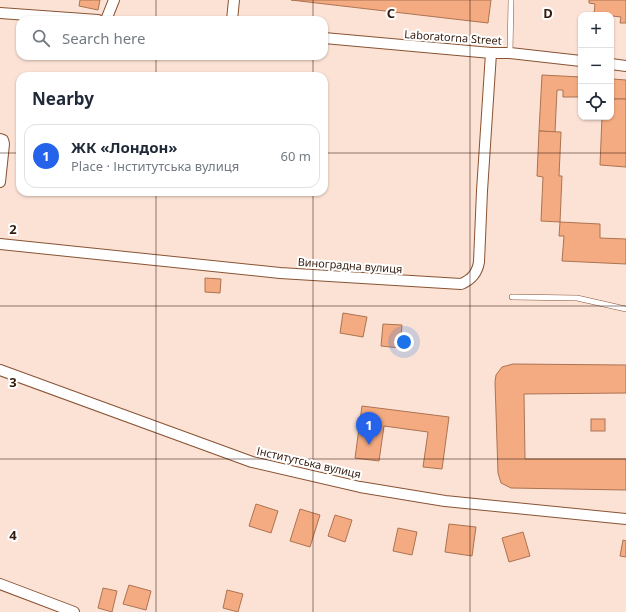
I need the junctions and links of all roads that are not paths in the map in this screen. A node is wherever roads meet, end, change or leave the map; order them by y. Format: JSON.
{"nodes":[{"id":1,"x":114,"y":0,"type":"edge"},
{"id":2,"x":234,"y":0,"type":"edge"},
{"id":3,"x":511,"y":0,"type":"edge"},
{"id":4,"x":0,"y":13,"type":"edge"},
{"id":5,"x":42,"y":16,"type":"edge"},
{"id":6,"x":108,"y":16,"type":"edge"},
{"id":7,"x":232,"y":16,"type":"edge"},
{"id":8,"x":328,"y":38,"type":"edge"},
{"id":9,"x":491,"y":53,"type":"junction"},
{"id":10,"x":510,"y":53,"type":"junction"},
{"id":11,"x":578,"y":61,"type":"edge"},
{"id":12,"x":614,"y":64,"type":"edge"},
{"id":13,"x":626,"y":66,"type":"edge"},
{"id":14,"x":0,"y":139,"type":"edge"},
{"id":15,"x":0,"y":182,"type":"edge"},
{"id":16,"x":0,"y":244,"type":"edge"},
{"id":17,"x":512,"y":296,"type":"dead end"},
{"id":18,"x":626,"y":309,"type":"edge"},
{"id":19,"x":0,"y":370,"type":"edge"},
{"id":20,"x":626,"y":520,"type":"edge"},
{"id":21,"x":0,"y":584,"type":"edge"},
{"id":22,"x":74,"y":612,"type":"edge"}],
"edges":[{"from":1,"to":6,"type":"street"},
{"from":2,"to":7,"type":"street"},
{"from":3,"to":10,"type":"lane"},
{"from":4,"to":5,"type":"street"},
{"from":8,"to":9,"type":"street","name":"Laboratorna Street"},
{"from":9,"to":10,"type":"street","name":"Laboratorna Street"},
{"from":9,"to":16,"type":"street","name":"Виноградна вулиця"},
{"from":10,"to":11,"type":"street","name":"Laboratorna Street"},
{"from":12,"to":13,"type":"street"},
{"from":14,"to":15,"type":"street"},
{"from":17,"to":18,"type":"lane"},
{"from":19,"to":20,"type":"street","name":"Інститутська вулиця"},
{"from":21,"to":22,"type":"street"}]}
